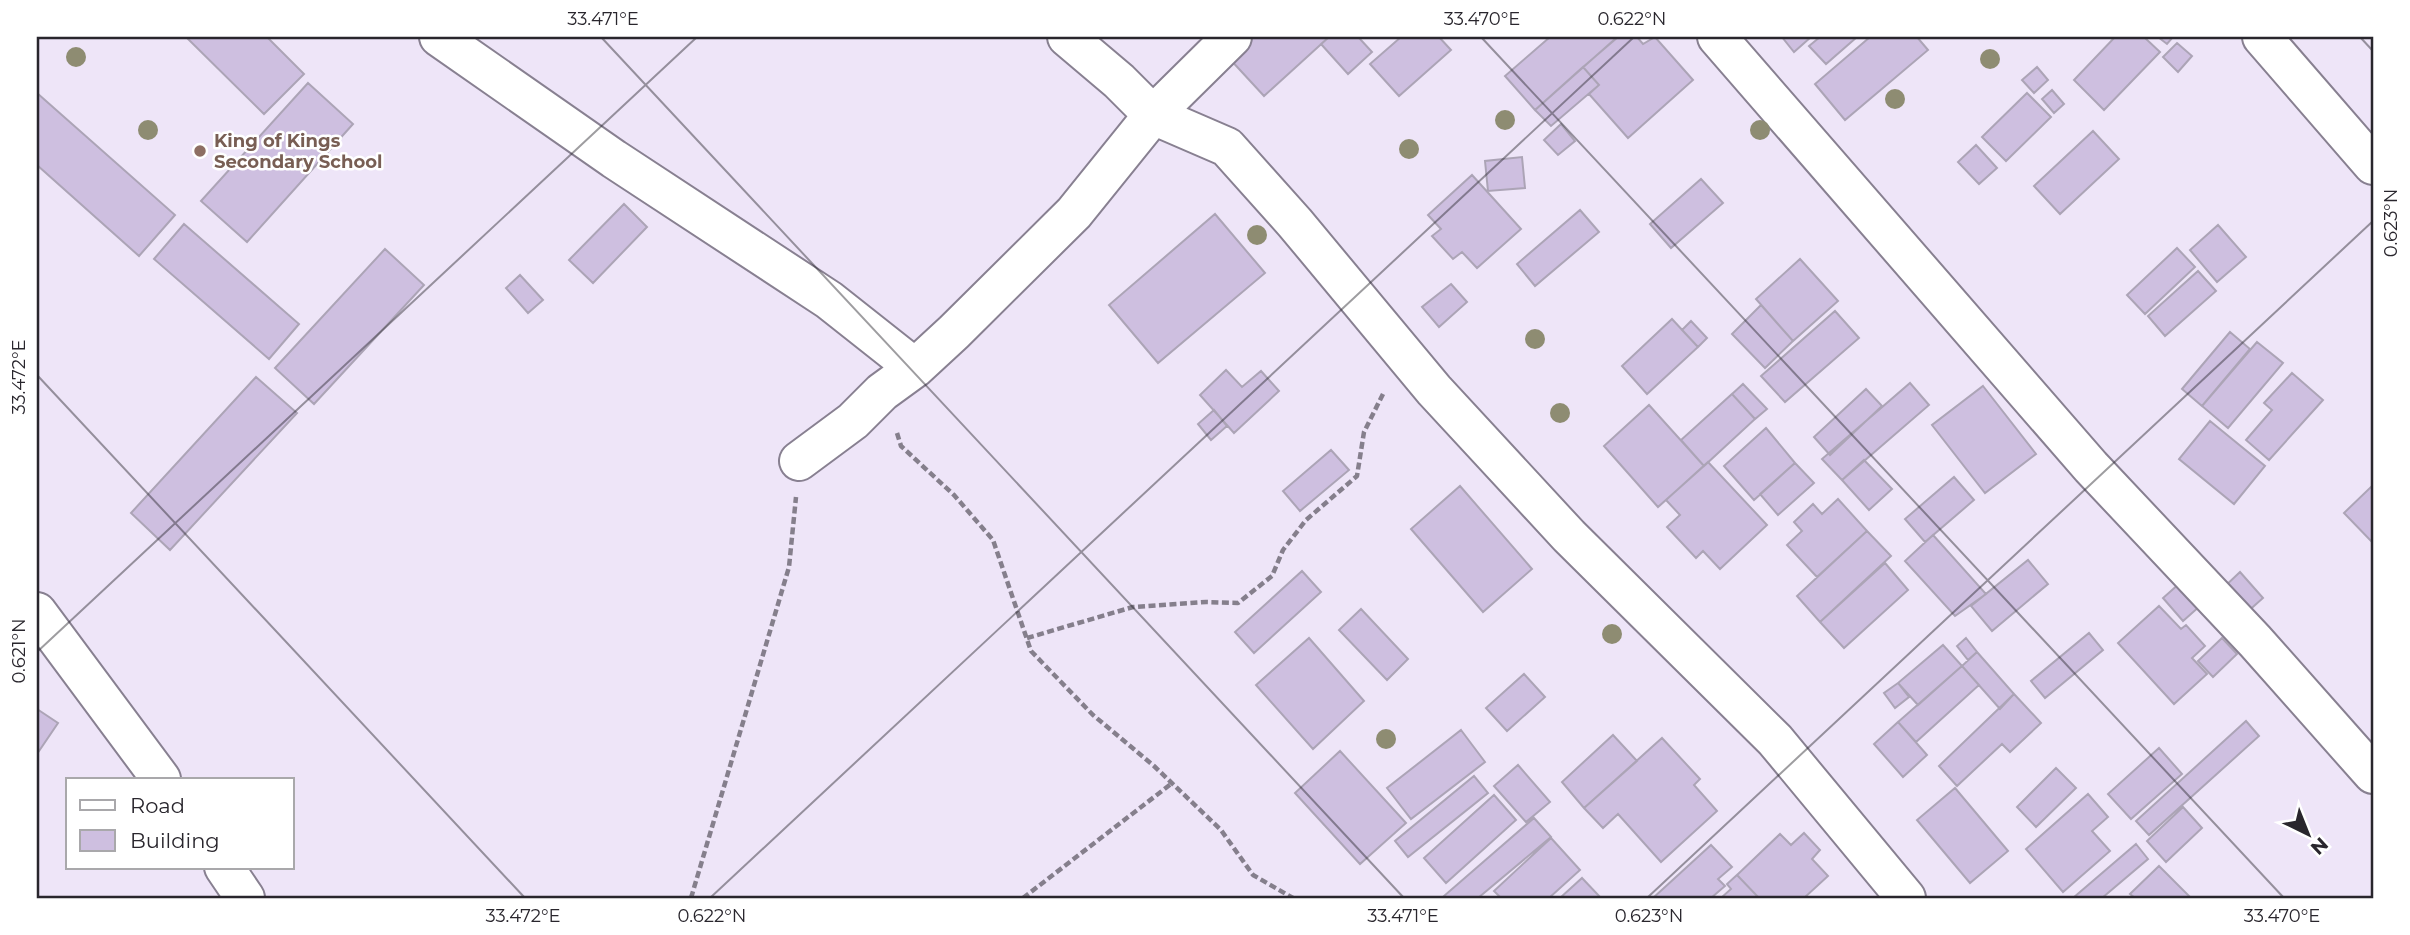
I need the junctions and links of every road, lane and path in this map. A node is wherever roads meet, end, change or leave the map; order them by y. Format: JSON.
{"nodes":[{"id":1,"x":439,"y":37,"type":"edge"},
{"id":2,"x":1067,"y":37,"type":"edge"},
{"id":3,"x":1233,"y":37,"type":"edge"},
{"id":4,"x":1717,"y":37,"type":"edge"},
{"id":5,"x":2262,"y":37,"type":"edge"},
{"id":6,"x":1153,"y":115,"type":"junction"},
{"id":7,"x":2373,"y":165,"type":"edge"},
{"id":8,"x":1406,"y":356,"type":"junction"},
{"id":9,"x":915,"y":368,"type":"junction"},
{"id":10,"x":882,"y":391,"type":"junction"},
{"id":11,"x":799,"y":461,"type":"joint"},
{"id":12,"x":37,"y":612,"type":"edge"},
{"id":13,"x":1027,"y":638,"type":"junction"},
{"id":14,"x":2373,"y":774,"type":"edge"},
{"id":15,"x":160,"y":778,"type":"edge"},
{"id":16,"x":1171,"y":783,"type":"junction"},
{"id":17,"x":225,"y":869,"type":"edge"},
{"id":18,"x":245,"y":898,"type":"edge"},
{"id":19,"x":691,"y":898,"type":"edge"},
{"id":20,"x":1023,"y":898,"type":"edge"},
{"id":21,"x":1293,"y":898,"type":"edge"},
{"id":22,"x":1906,"y":898,"type":"edge"}],
"edges":[{"from":1,"to":9,"type":"street"},
{"from":2,"to":6,"type":"street"},
{"from":3,"to":6,"type":"street"},
{"from":4,"to":14,"type":"street"},
{"from":5,"to":7,"type":"street"},
{"from":6,"to":8,"type":"street"},
{"from":6,"to":9,"type":"street"},
{"from":8,"to":13,"type":"path"},
{"from":8,"to":22,"type":"street"},
{"from":9,"to":10,"type":"street"},
{"from":10,"to":11,"type":"street"},
{"from":10,"to":13,"type":"path"},
{"from":11,"to":19,"type":"path"},
{"from":12,"to":15,"type":"street"},
{"from":13,"to":16,"type":"path"},
{"from":16,"to":20,"type":"path"},
{"from":16,"to":21,"type":"path"},
{"from":17,"to":18,"type":"street"}]}
